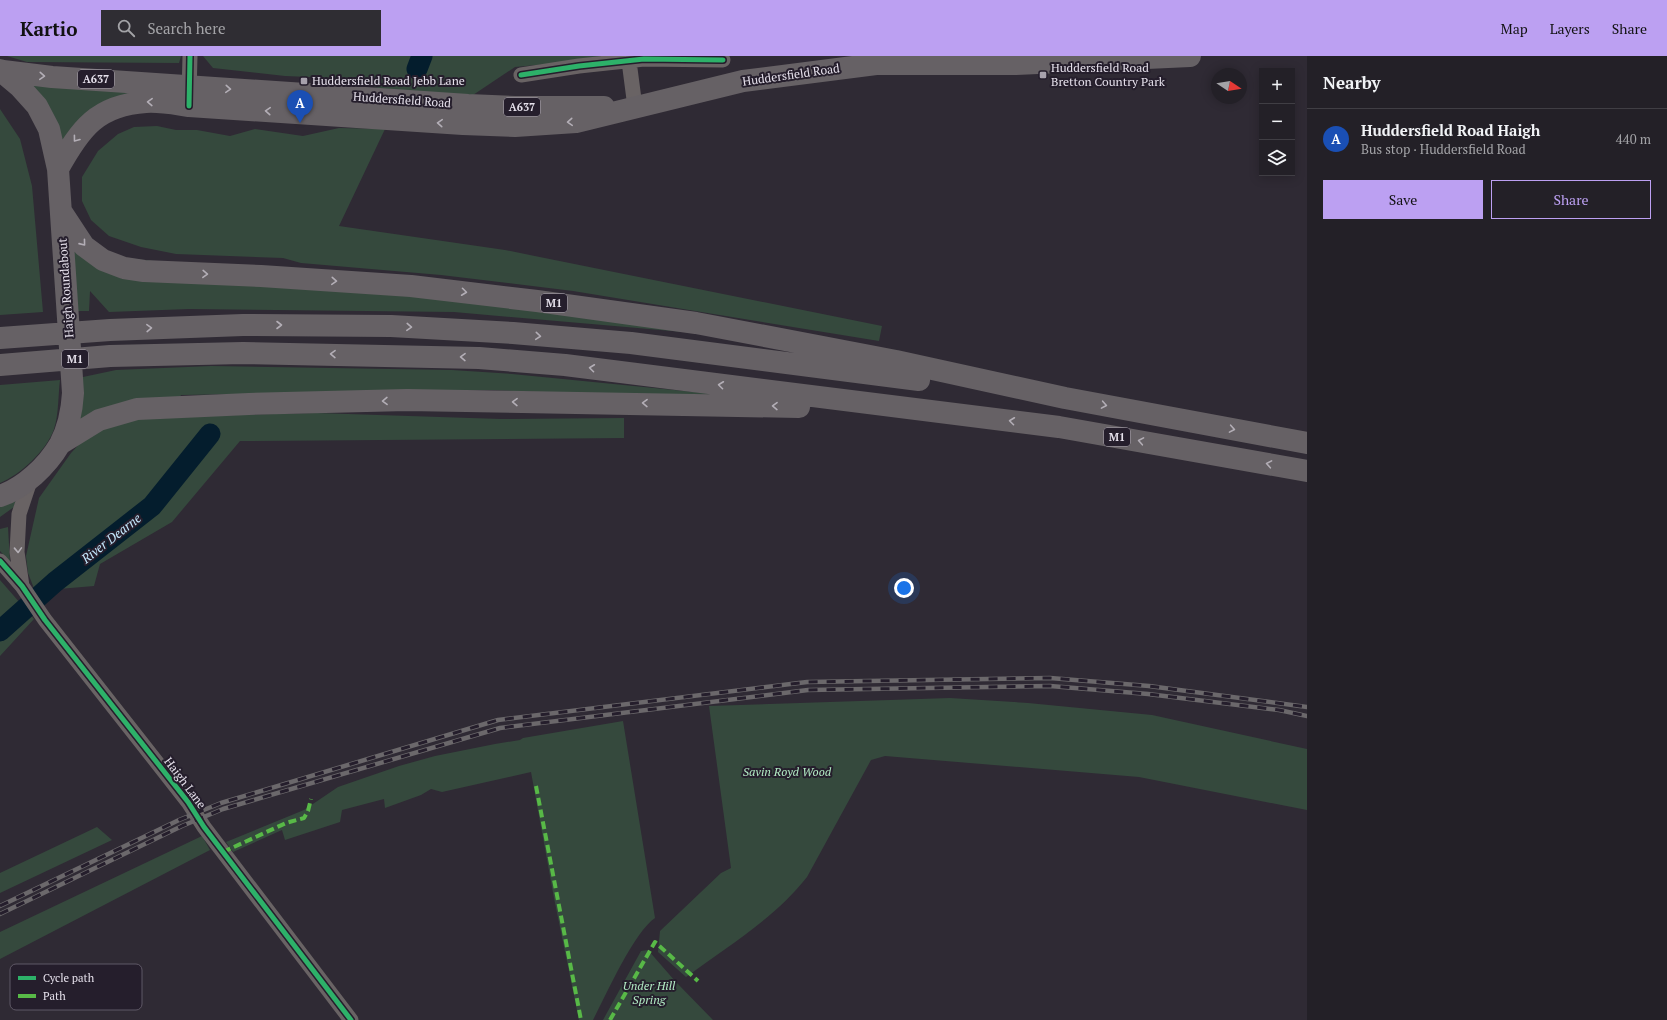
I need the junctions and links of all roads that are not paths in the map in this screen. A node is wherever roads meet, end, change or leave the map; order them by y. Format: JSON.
{"nodes":[{"id":1,"x":190,"y":56,"type":"edge"},
{"id":2,"x":1190,"y":56,"type":"edge"},
{"id":3,"x":723,"y":60,"type":"dead end"},
{"id":4,"x":628,"y":61,"type":"junction"},
{"id":5,"x":1,"y":71,"type":"edge"},
{"id":6,"x":521,"y":75,"type":"dead end"},
{"id":7,"x":189,"y":96,"type":"junction"},
{"id":8,"x":635,"y":107,"type":"junction"},
{"id":9,"x":58,"y":169,"type":"junction"},
{"id":10,"x":61,"y":211,"type":"junction"},
{"id":11,"x":0,"y":338,"type":"edge"},
{"id":12,"x":0,"y":365,"type":"edge"},
{"id":13,"x":1066,"y":398,"type":"junction"},
{"id":14,"x":926,"y":410,"type":"junction"},
{"id":15,"x":1307,"y":443,"type":"edge"},
{"id":16,"x":60,"y":444,"type":"junction"},
{"id":17,"x":1307,"y":471,"type":"edge"},
{"id":18,"x":31,"y":478,"type":"junction"},
{"id":19,"x":0,"y":496,"type":"edge"},
{"id":20,"x":0,"y":561,"type":"edge"},
{"id":21,"x":24,"y":589,"type":"junction"},
{"id":22,"x":351,"y":1020,"type":"edge"}],
"edges":[{"from":1,"to":7,"type":"street"},
{"from":2,"to":8,"type":"highway","name":"Huddersfield Road","number":"A637"},
{"from":3,"to":4,"type":"street"},
{"from":4,"to":6,"type":"street"},
{"from":4,"to":8,"type":"street"},
{"from":5,"to":7,"type":"highway","name":"Huddersfield Road","number":"A637","one_way":true},
{"from":5,"to":9,"type":"highway","name":"Haigh Roundabout"},
{"from":7,"to":8,"type":"highway","name":"Huddersfield Road","number":"A637"},
{"from":7,"to":9,"type":"highway","name":"Huddersfield Road","one_way":true},
{"from":9,"to":10,"type":"highway","name":"Haigh Roundabout"},
{"from":10,"to":13,"type":"highway","number":"M1","one_way":true},
{"from":10,"to":16,"type":"highway","name":"Haigh Roundabout"},
{"from":11,"to":13,"type":"highway","number":"M1","one_way":true},
{"from":14,"to":12,"type":"highway","number":"M1","one_way":true},
{"from":13,"to":15,"type":"highway","number":"M1","one_way":true},
{"from":14,"to":16,"type":"highway","number":"M1","one_way":true},
{"from":17,"to":14,"type":"highway","number":"M1","one_way":true},
{"from":16,"to":18,"type":"highway","name":"Haigh Roundabout"},
{"from":18,"to":19,"type":"highway","name":"Haigh Roundabout"},
{"from":18,"to":21,"type":"street","name":"Haigh Lane","one_way":true},
{"from":20,"to":21,"type":"street","name":"Haigh Lane"},
{"from":21,"to":22,"type":"street","name":"Haigh Lane"}]}
